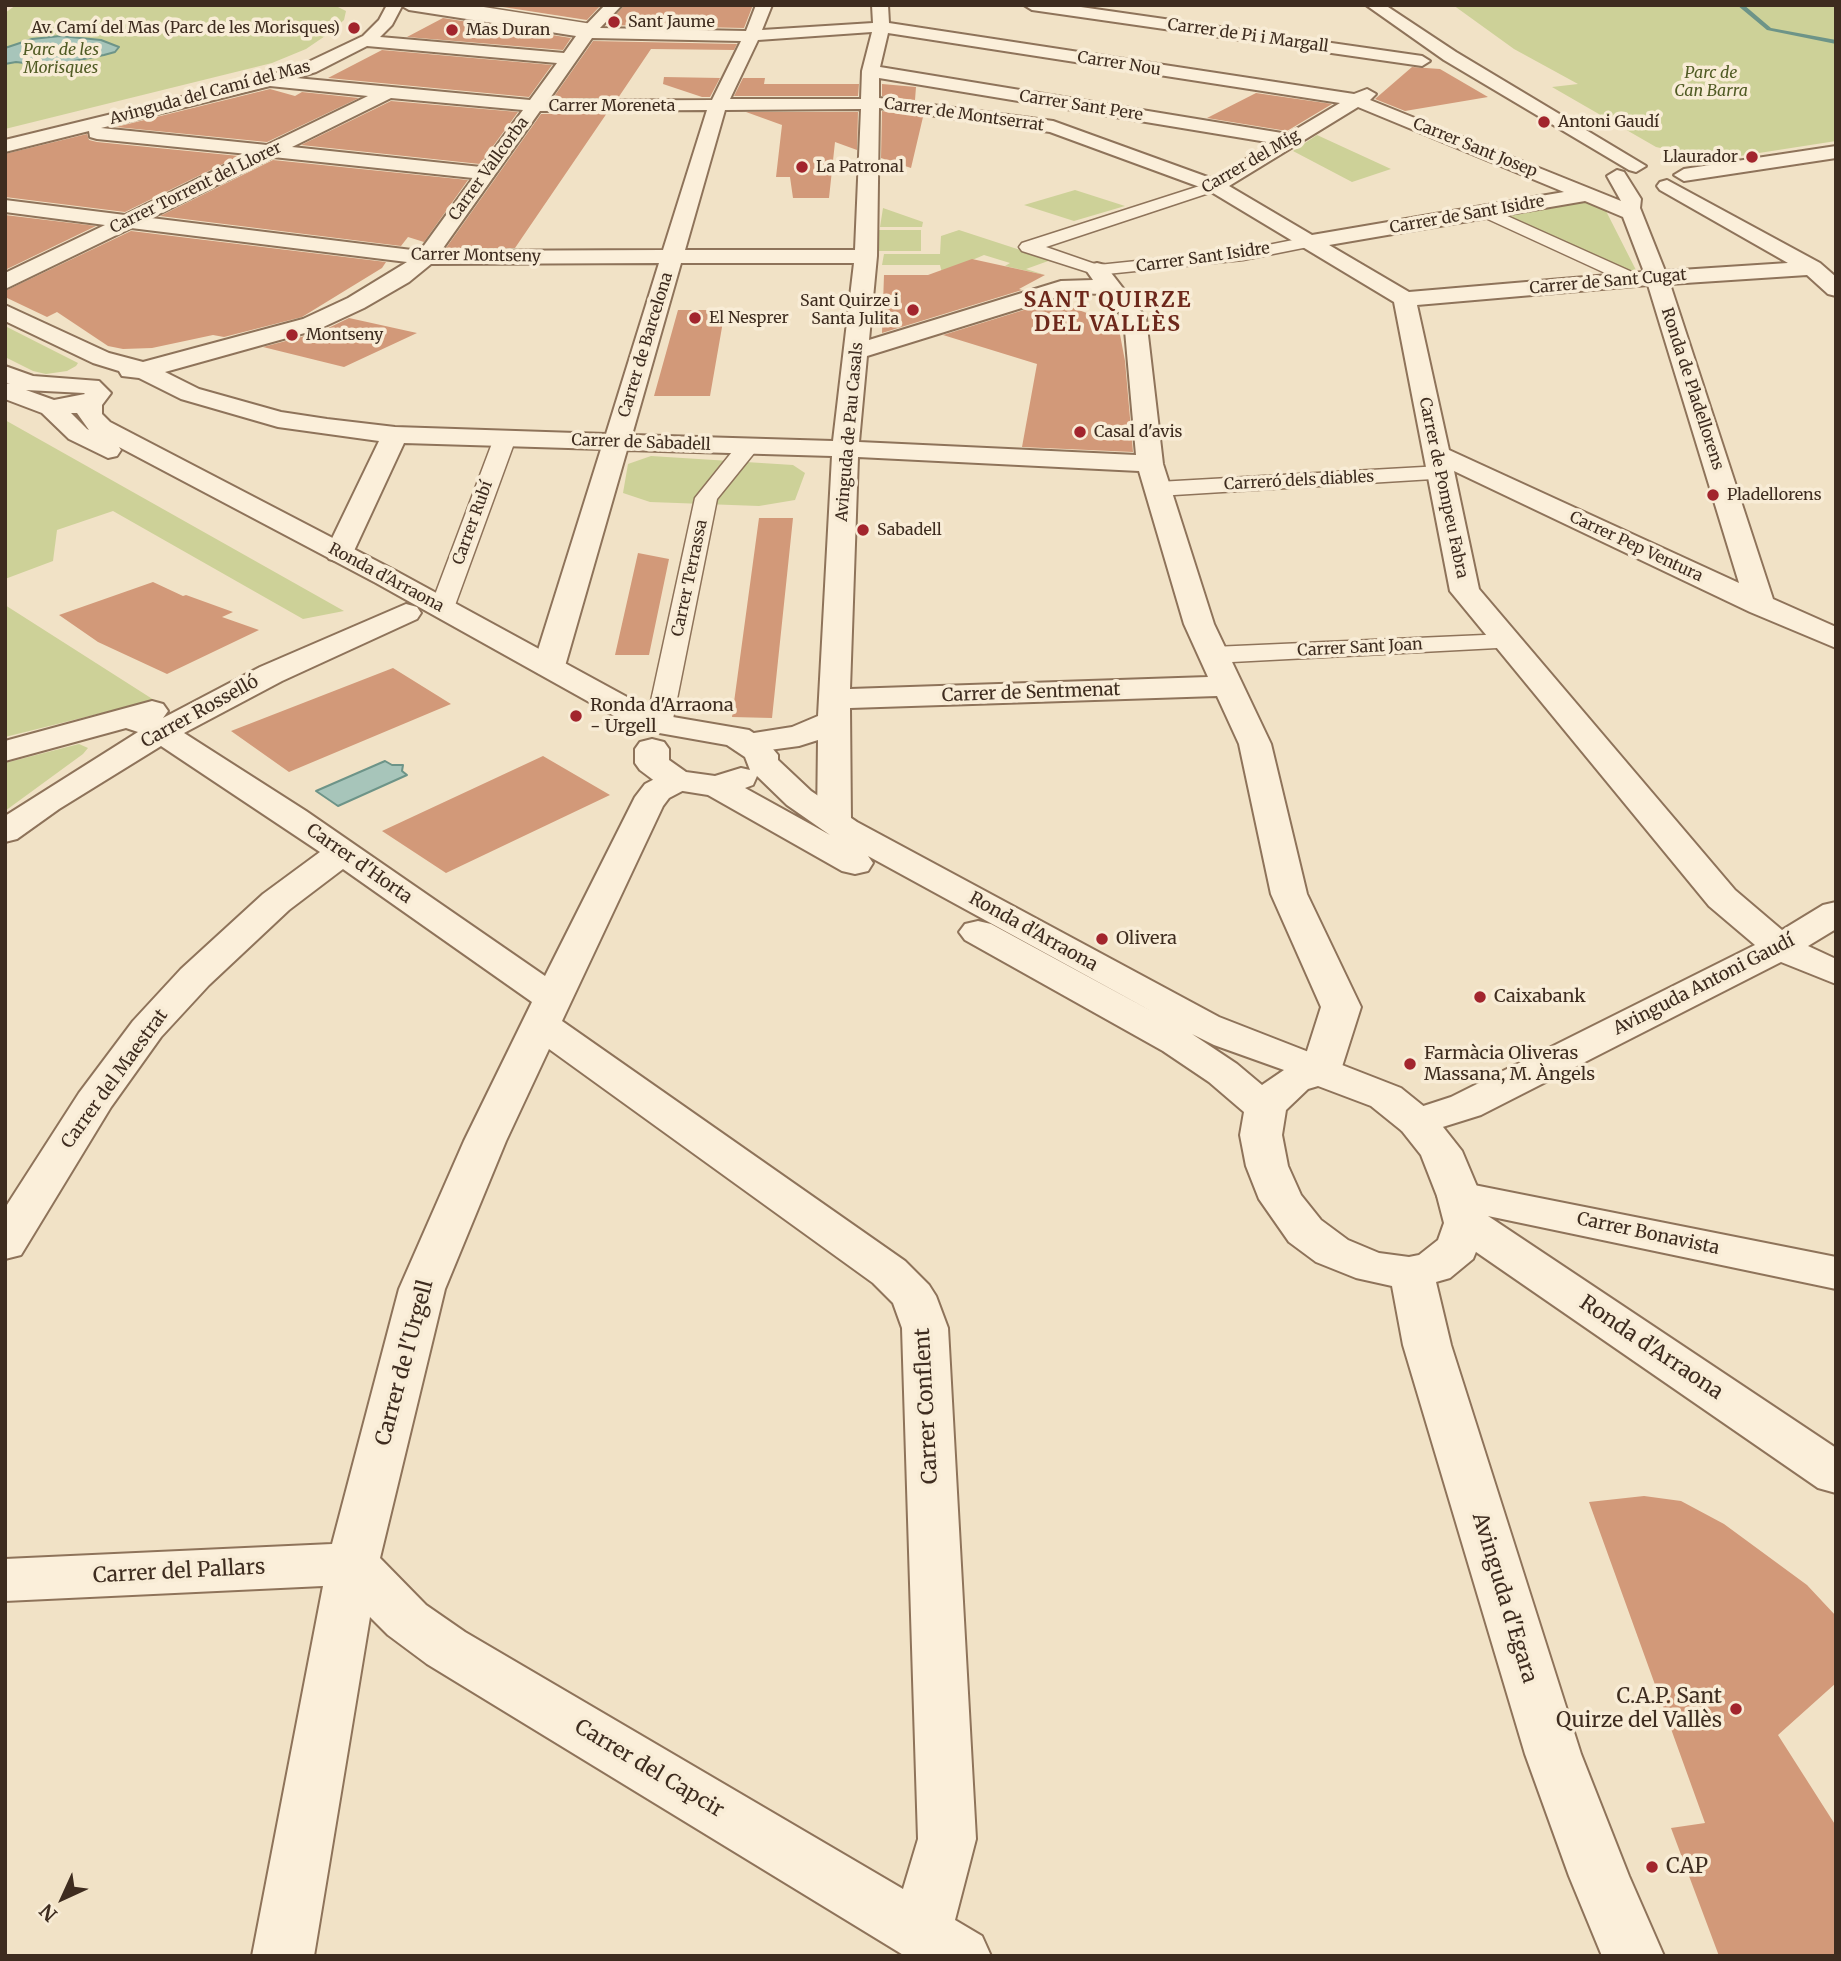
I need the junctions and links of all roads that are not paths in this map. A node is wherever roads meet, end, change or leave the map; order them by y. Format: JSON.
{"nodes":[{"id":1,"x":409,"y":5,"type":"edge"},
{"id":2,"x":476,"y":5,"type":"edge"},
{"id":3,"x":614,"y":5,"type":"edge"},
{"id":4,"x":764,"y":5,"type":"edge"},
{"id":5,"x":880,"y":5,"type":"edge"},
{"id":6,"x":1032,"y":5,"type":"edge"},
{"id":7,"x":1374,"y":5,"type":"edge"},
{"id":8,"x":437,"y":7,"type":"edge"},
{"id":9,"x":386,"y":10,"type":"edge"},
{"id":10,"x":1195,"y":10,"type":"dead end"},
{"id":11,"x":1162,"y":24,"type":"junction"},
{"id":12,"x":881,"y":27,"type":"junction"},
{"id":13,"x":592,"y":28,"type":"junction"},
{"id":14,"x":752,"y":36,"type":"junction"},
{"id":15,"x":365,"y":41,"type":"junction"},
{"id":16,"x":1450,"y":55,"type":"junction"},
{"id":17,"x":569,"y":59,"type":"junction"},
{"id":18,"x":1422,"y":61,"type":"junction"},
{"id":19,"x":871,"y":71,"type":"junction"},
{"id":20,"x":1401,"y":73,"type":"dead end"},
{"id":21,"x":270,"y":81,"type":"junction"},
{"id":22,"x":1379,"y":87,"type":"dead end"},
{"id":23,"x":387,"y":93,"type":"junction"},
{"id":24,"x":1356,"y":100,"type":"junction"},
{"id":25,"x":871,"y":103,"type":"junction"},
{"id":26,"x":718,"y":105,"type":"junction"},
{"id":27,"x":535,"y":106,"type":"junction"},
{"id":28,"x":71,"y":130,"type":"junction"},
{"id":29,"x":5,"y":139,"type":"edge"},
{"id":30,"x":1290,"y":141,"type":"junction"},
{"id":31,"x":5,"y":146,"type":"edge"},
{"id":32,"x":272,"y":151,"type":"junction"},
{"id":33,"x":1836,"y":152,"type":"edge"},
{"id":34,"x":485,"y":173,"type":"junction"},
{"id":35,"x":1650,"y":175,"type":"junction"},
{"id":36,"x":1215,"y":186,"type":"junction"},
{"id":37,"x":1586,"y":194,"type":"junction"},
{"id":38,"x":5,"y":206,"type":"edge"},
{"id":39,"x":1485,"y":211,"type":"junction"},
{"id":40,"x":1632,"y":213,"type":"junction"},
{"id":41,"x":130,"y":221,"type":"junction"},
{"id":42,"x":1308,"y":242,"type":"junction"},
{"id":43,"x":866,"y":256,"type":"junction"},
{"id":44,"x":673,"y":257,"type":"junction"},
{"id":45,"x":426,"y":258,"type":"junction"},
{"id":46,"x":1812,"y":268,"type":"junction"},
{"id":47,"x":1104,"y":279,"type":"junction"},
{"id":48,"x":1646,"y":279,"type":"junction"},
{"id":49,"x":5,"y":282,"type":"edge"},
{"id":50,"x":1836,"y":289,"type":"edge"},
{"id":51,"x":1405,"y":299,"type":"junction"},
{"id":52,"x":5,"y":312,"type":"edge"},
{"id":53,"x":858,"y":351,"type":"junction"},
{"id":54,"x":143,"y":370,"type":"junction"},
{"id":55,"x":5,"y":373,"type":"edge"},
{"id":56,"x":5,"y":390,"type":"edge"},
{"id":57,"x":69,"y":396,"type":"junction"},
{"id":58,"x":396,"y":435,"type":"junction"},
{"id":59,"x":505,"y":438,"type":"junction"},
{"id":60,"x":617,"y":443,"type":"junction"},
{"id":61,"x":748,"y":447,"type":"junction"},
{"id":62,"x":845,"y":449,"type":"junction"},
{"id":63,"x":1439,"y":464,"type":"junction"},
{"id":64,"x":1154,"y":477,"type":"junction"},
{"id":65,"x":339,"y":552,"type":"junction"},
{"id":66,"x":1761,"y":606,"type":"junction"},
{"id":67,"x":442,"y":608,"type":"junction"},
{"id":68,"x":407,"y":613,"type":"junction"},
{"id":69,"x":1836,"y":639,"type":"edge"},
{"id":70,"x":1507,"y":642,"type":"junction"},
{"id":71,"x":1213,"y":654,"type":"junction"},
{"id":72,"x":549,"y":666,"type":"junction"},
{"id":73,"x":1228,"y":686,"type":"junction"},
{"id":74,"x":834,"y":710,"type":"junction"},
{"id":75,"x":142,"y":732,"type":"junction"},
{"id":76,"x":5,"y":751,"type":"edge"},
{"id":77,"x":755,"y":753,"type":"junction"},
{"id":78,"x":676,"y":760,"type":"junction"},
{"id":79,"x":834,"y":822,"type":"junction"},
{"id":80,"x":5,"y":832,"type":"edge"},
{"id":81,"x":344,"y":853,"type":"junction"},
{"id":82,"x":1836,"y":914,"type":"edge"},
{"id":83,"x":1780,"y":947,"type":"junction"},
{"id":84,"x":1836,"y":973,"type":"edge"},
{"id":85,"x":548,"y":1012,"type":"junction"},
{"id":86,"x":1320,"y":1073,"type":"junction"},
{"id":87,"x":1265,"y":1109,"type":"junction"},
{"id":88,"x":1417,"y":1122,"type":"junction"},
{"id":89,"x":1462,"y":1209,"type":"junction"},
{"id":90,"x":5,"y":1244,"type":"edge"},
{"id":91,"x":1409,"y":1273,"type":"junction"},
{"id":92,"x":1836,"y":1273,"type":"edge"},
{"id":93,"x":1836,"y":1474,"type":"edge"},
{"id":94,"x":353,"y":1564,"type":"junction"},
{"id":95,"x":5,"y":1580,"type":"edge"},
{"id":96,"x":941,"y":1944,"type":"edge"},
{"id":97,"x":283,"y":1956,"type":"edge"},
{"id":98,"x":1633,"y":1956,"type":"edge"}],
"edges":[{"from":1,"to":8,"type":"street"},
{"from":2,"to":13,"type":"street"},
{"from":3,"to":13,"type":"street","name":"Carrer Vallcorba"},
{"from":4,"to":14,"type":"street","name":"Carrer de Barcelona"},
{"from":5,"to":12,"type":"street","name":"Avinguda de Pau Casals"},
{"from":6,"to":11,"type":"street","name":"Carrer de Pi i Margall"},
{"from":7,"to":16,"type":"street"},
{"from":8,"to":9,"type":"street"},
{"from":8,"to":13,"type":"street"},
{"from":9,"to":15,"type":"street","name":"Avinguda del Camí del Mas"},
{"from":9,"to":29,"type":"street","name":"Avinguda del Camí del Mas"},
{"from":10,"to":11,"type":"street"},
{"from":11,"to":18,"type":"street","name":"Carrer de Pi i Margall"},
{"from":12,"to":14,"type":"street","name":"Carrer Nou"},
{"from":12,"to":19,"type":"street","name":"Avinguda de Pau Casals"},
{"from":12,"to":24,"type":"street","name":"Carrer Nou"},
{"from":13,"to":14,"type":"street","name":"Carrer Nou"},
{"from":13,"to":17,"type":"street","name":"Carrer Vallcorba"},
{"from":14,"to":26,"type":"street","name":"Carrer de Barcelona"},
{"from":15,"to":17,"type":"street"},
{"from":15,"to":21,"type":"street","name":"Avinguda del Camí del Mas"},
{"from":16,"to":18,"type":"street"},
{"from":16,"to":35,"type":"street"},
{"from":17,"to":27,"type":"street","name":"Carrer Vallcorba"},
{"from":18,"to":20,"type":"street"},
{"from":19,"to":25,"type":"street","name":"Avinguda de Pau Casals"},
{"from":19,"to":30,"type":"street","name":"Carrer Sant Pere"},
{"from":21,"to":23,"type":"street","name":"Carrer Moreneta"},
{"from":21,"to":28,"type":"street","name":"Avinguda del Camí del Mas"},
{"from":22,"to":24,"type":"street","name":"Carrer del Mig"},
{"from":23,"to":27,"type":"street","name":"Carrer Moreneta"},
{"from":23,"to":32,"type":"street","name":"Carrer Torrent del Llorer"},
{"from":24,"to":30,"type":"street","name":"Carrer del Mig"},
{"from":24,"to":37,"type":"street","name":"Carrer Sant Josep"},
{"from":25,"to":26,"type":"street","name":"Carrer Moreneta"},
{"from":25,"to":36,"type":"street","name":"Carrer de Montserrat"},
{"from":25,"to":43,"type":"street","name":"Avinguda de Pau Casals"},
{"from":26,"to":27,"type":"street","name":"Carrer Moreneta"},
{"from":26,"to":44,"type":"street","name":"Carrer de Barcelona"},
{"from":27,"to":34,"type":"street","name":"Carrer Vallcorba"},
{"from":28,"to":31,"type":"street","name":"Avinguda del Camí del Mas"},
{"from":28,"to":32,"type":"street"},
{"from":30,"to":36,"type":"street","name":"Carrer del Mig"},
{"from":32,"to":34,"type":"street"},
{"from":32,"to":41,"type":"street","name":"Carrer Torrent del Llorer"},
{"from":33,"to":35,"type":"street","name":"Carrer de Sant Isidre"},
{"from":34,"to":45,"type":"street","name":"Carrer Vallcorba"},
{"from":35,"to":37,"type":"street","name":"Carrer de Sant Isidre"},
{"from":35,"to":40,"type":"street","name":"Ronda de Pladellorens"},
{"from":35,"to":46,"type":"street"},
{"from":36,"to":42,"type":"street"},
{"from":36,"to":47,"type":"street","name":"Carrer del Mig"},
{"from":37,"to":39,"type":"street","name":"Carrer de Sant Isidre"},
{"from":37,"to":40,"type":"street","name":"Carrer Sant Josep"},
{"from":38,"to":41,"type":"street","name":"Carrer Montseny"},
{"from":39,"to":42,"type":"street","name":"Carrer de Sant Isidre"},
{"from":39,"to":48,"type":"street"},
{"from":40,"to":48,"type":"street","name":"Ronda de Pladellorens"},
{"from":41,"to":45,"type":"street","name":"Carrer Montseny"},
{"from":41,"to":49,"type":"street","name":"Carrer Torrent del Llorer"},
{"from":42,"to":47,"type":"street","name":"Carrer Sant Isidre"},
{"from":42,"to":51,"type":"street"},
{"from":43,"to":44,"type":"street","name":"Carrer Montseny"},
{"from":43,"to":53,"type":"street","name":"Avinguda de Pau Casals"},
{"from":44,"to":45,"type":"street","name":"Carrer Montseny"},
{"from":44,"to":60,"type":"street","name":"Carrer de Barcelona"},
{"from":45,"to":54,"type":"street","name":"Carrer Vallcorba"},
{"from":46,"to":48,"type":"street","name":"Carrer de Sant Cugat"},
{"from":46,"to":50,"type":"street"},
{"from":47,"to":53,"type":"street"},
{"from":47,"to":64,"type":"street"},
{"from":48,"to":51,"type":"street","name":"Carrer de Sant Cugat"},
{"from":48,"to":66,"type":"street","name":"Ronda de Pladellorens"},
{"from":51,"to":63,"type":"street","name":"Carrer de Pompeu Fabra"},
{"from":52,"to":54,"type":"street","name":"Carrer de Sabadell"},
{"from":53,"to":62,"type":"street","name":"Avinguda de Pau Casals"},
{"from":54,"to":57,"type":"street","name":"Carrer Vallcorba"},
{"from":54,"to":58,"type":"street","name":"Carrer de Sabadell"},
{"from":55,"to":57,"type":"street"},
{"from":56,"to":57,"type":"street","name":"Ronda d'Arraona"},
{"from":57,"to":65,"type":"street","name":"Ronda d'Arraona"},
{"from":57,"to":68,"type":"street","name":"Ronda d'Arraona"},
{"from":58,"to":59,"type":"street","name":"Carrer de Sabadell"},
{"from":58,"to":65,"type":"street"},
{"from":59,"to":60,"type":"street","name":"Carrer de Sabadell"},
{"from":59,"to":67,"type":"street","name":"Carrer Rubí"},
{"from":60,"to":61,"type":"street","name":"Carrer de Sabadell"},
{"from":60,"to":72,"type":"street","name":"Carrer de Barcelona"},
{"from":61,"to":62,"type":"street","name":"Carrer de Sabadell"},
{"from":61,"to":78,"type":"street","name":"Carrer Terrassa"},
{"from":62,"to":64,"type":"street","name":"Carrer de Sabadell"},
{"from":62,"to":74,"type":"street","name":"Avinguda de Pau Casals"},
{"from":63,"to":64,"type":"street","name":"Carreró dels diables"},
{"from":63,"to":66,"type":"street","name":"Carrer Pep Ventura"},
{"from":63,"to":70,"type":"street","name":"Carrer de Pompeu Fabra"},
{"from":64,"to":71,"type":"street"},
{"from":65,"to":67,"type":"street","name":"Ronda d'Arraona"},
{"from":66,"to":69,"type":"street","name":"Carrer Pep Ventura"},
{"from":67,"to":72,"type":"street","name":"Ronda d'Arraona"},
{"from":68,"to":75,"type":"street","name":"Carrer Rosselló"},
{"from":68,"to":78,"type":"street","name":"Ronda d'Arraona"},
{"from":70,"to":71,"type":"street","name":"Carrer Sant Joan"},
{"from":70,"to":83,"type":"street","name":"Carrer de Pompeu Fabra"},
{"from":71,"to":73,"type":"street"},
{"from":72,"to":78,"type":"street","name":"Ronda d'Arraona"},
{"from":73,"to":74,"type":"street","name":"Carrer de Sentmenat"},
{"from":73,"to":86,"type":"street"},
{"from":74,"to":77,"type":"street"},
{"from":74,"to":79,"type":"street","name":"Avinguda de Pau Casals"},
{"from":75,"to":76,"type":"street","name":"Carrer d'Horta"},
{"from":75,"to":80,"type":"street","name":"Carrer Rosselló"},
{"from":75,"to":81,"type":"street","name":"Carrer d'Horta"},
{"from":77,"to":78,"type":"street"},
{"from":77,"to":78,"type":"street","name":"Ronda d'Arraona"},
{"from":77,"to":79,"type":"street","name":"Ronda d'Arraona"},
{"from":78,"to":85,"type":"street","name":"Carrer de l'Urgell"},
{"from":78,"to":87,"type":"street","name":"Ronda d'Arraona"},
{"from":79,"to":86,"type":"street","name":"Ronda d'Arraona"},
{"from":81,"to":85,"type":"street","name":"Carrer d'Horta"},
{"from":81,"to":90,"type":"street","name":"Carrer del Maestrat"},
{"from":82,"to":83,"type":"street","name":"Avinguda Antoni Gaudí"},
{"from":83,"to":84,"type":"street","name":"Carrer de Pompeu Fabra"},
{"from":83,"to":88,"type":"street","name":"Avinguda Antoni Gaudí"},
{"from":85,"to":94,"type":"street","name":"Carrer de l'Urgell"},
{"from":85,"to":96,"type":"street","name":"Carrer Conflent"},
{"from":86,"to":87,"type":"street"},
{"from":86,"to":88,"type":"street"},
{"from":87,"to":91,"type":"street"},
{"from":88,"to":89,"type":"street"},
{"from":89,"to":91,"type":"street"},
{"from":89,"to":92,"type":"street","name":"Carrer Bonavista"},
{"from":89,"to":93,"type":"street","name":"Ronda d'Arraona"},
{"from":91,"to":98,"type":"street","name":"Avinguda d'Egara"},
{"from":94,"to":95,"type":"street","name":"Carrer del Pallars"},
{"from":94,"to":96,"type":"street","name":"Carrer del Capcir"},
{"from":94,"to":97,"type":"street","name":"Carrer de l'Urgell"}]}
